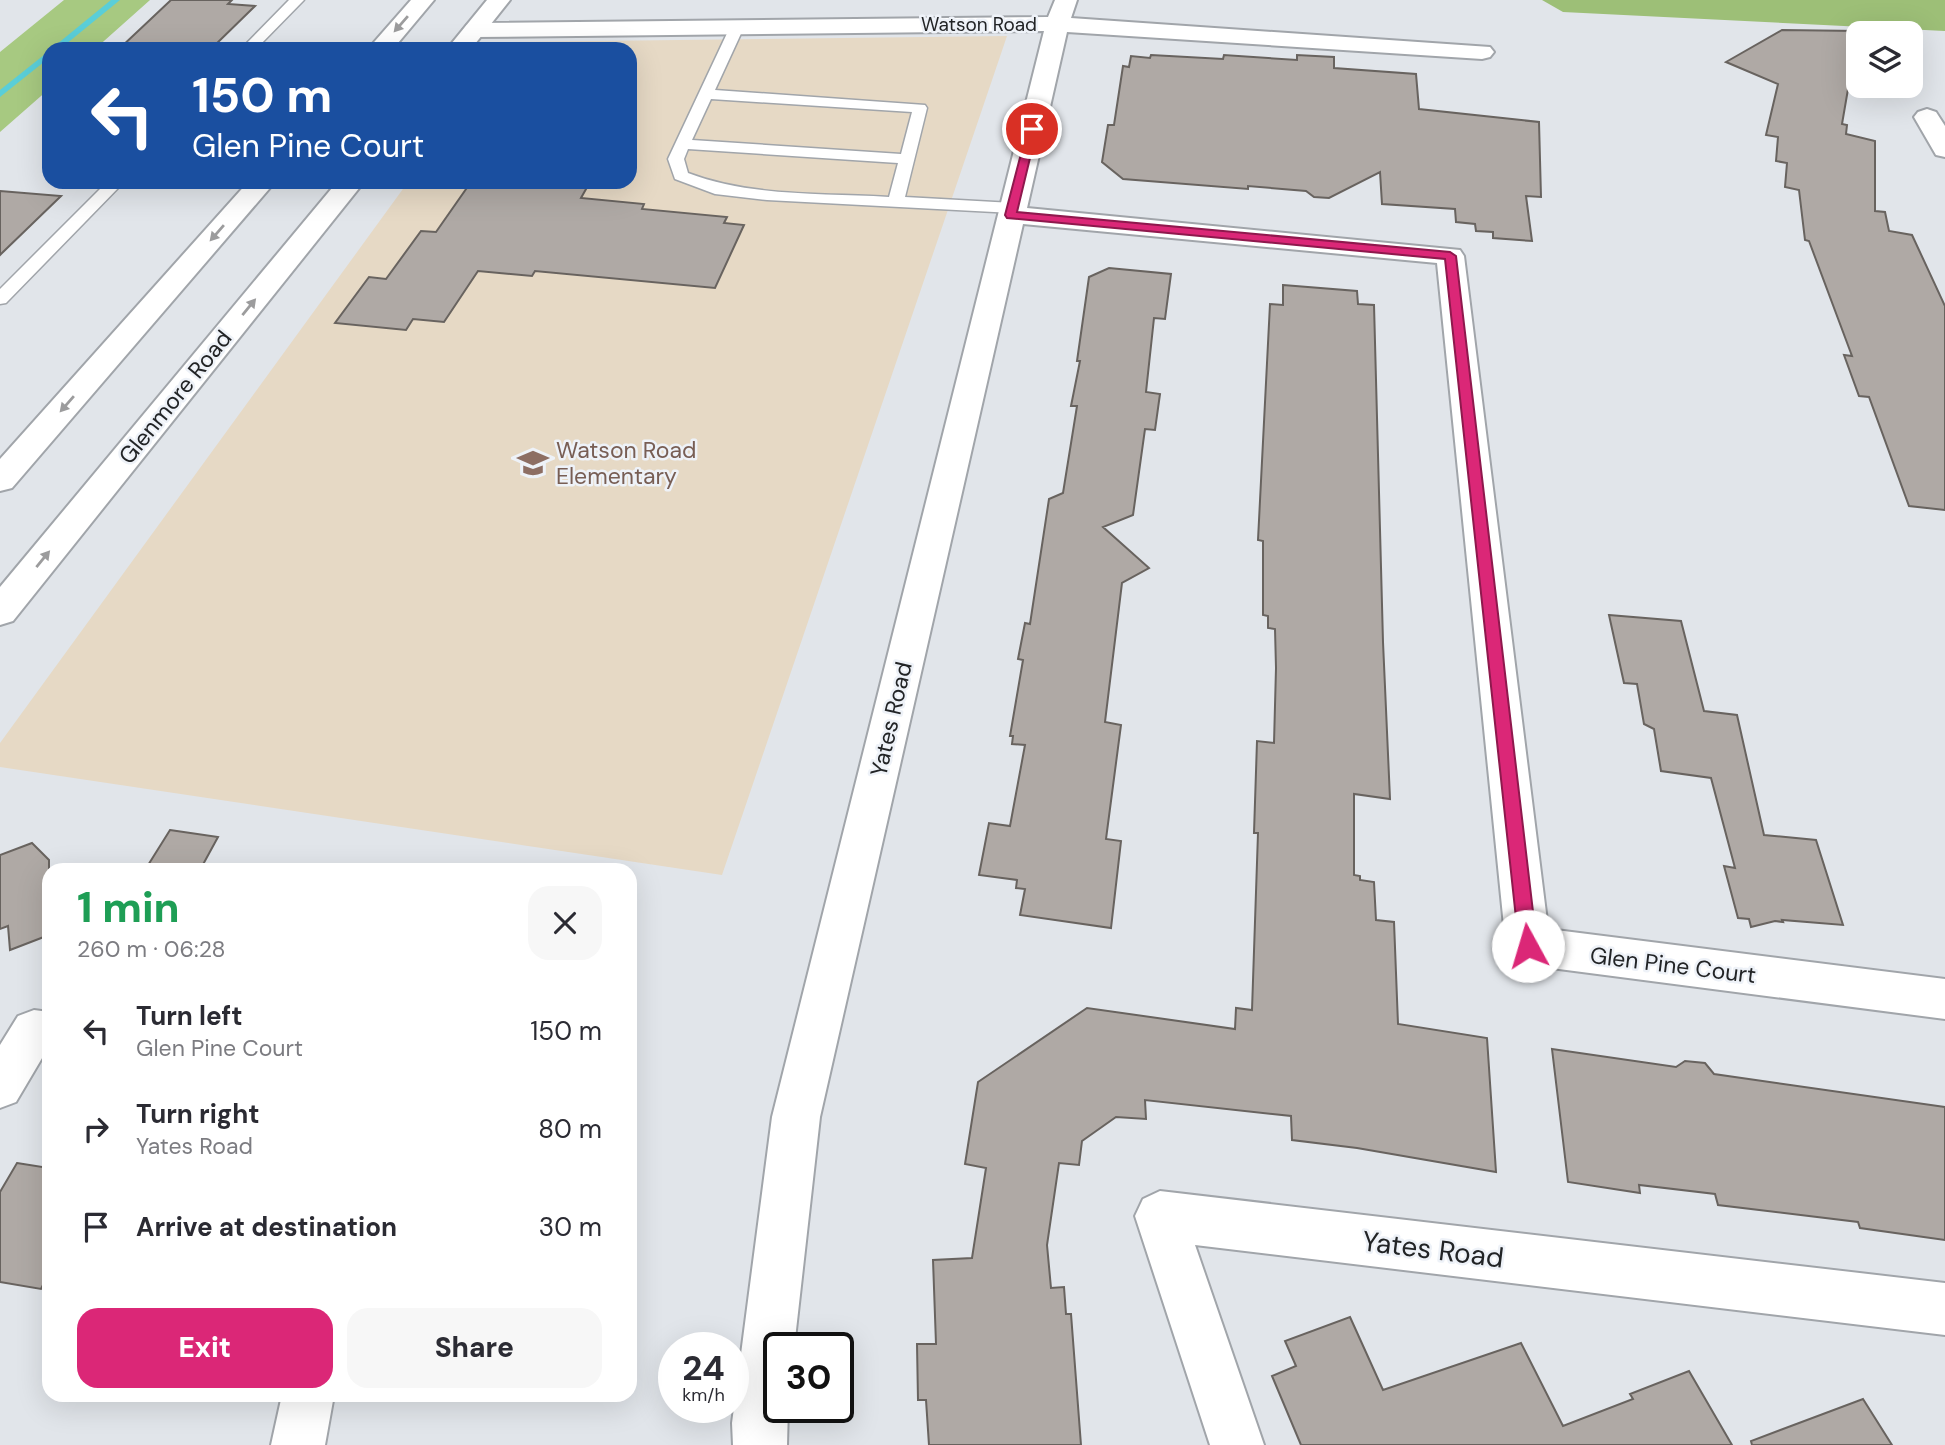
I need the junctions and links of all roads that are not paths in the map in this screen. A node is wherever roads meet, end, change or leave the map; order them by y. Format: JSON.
{"nodes":[{"id":1,"x":297,"y":0,"type":"edge"},
{"id":2,"x":423,"y":0,"type":"edge"},
{"id":3,"x":499,"y":0,"type":"edge"},
{"id":4,"x":1066,"y":0,"type":"edge"},
{"id":5,"x":1057,"y":24,"type":"junction"},
{"id":6,"x":737,"y":27,"type":"junction"},
{"id":7,"x":475,"y":30,"type":"junction"},
{"id":8,"x":255,"y":42,"type":"edge"},
{"id":9,"x":386,"y":42,"type":"edge"},
{"id":10,"x":465,"y":42,"type":"edge"},
{"id":11,"x":1482,"y":52,"type":"dead end"},
{"id":12,"x":705,"y":94,"type":"junction"},
{"id":13,"x":1927,"y":117,"type":"dead end"},
{"id":14,"x":683,"y":144,"type":"junction"},
{"id":15,"x":1945,"y":149,"type":"edge"},
{"id":16,"x":907,"y":159,"type":"junction"},
{"id":17,"x":109,"y":189,"type":"edge"},
{"id":18,"x":256,"y":189,"type":"edge"},
{"id":19,"x":345,"y":189,"type":"edge"},
{"id":20,"x":896,"y":202,"type":"junction"},
{"id":21,"x":1012,"y":212,"type":"junction"},
{"id":22,"x":0,"y":299,"type":"edge"},
{"id":23,"x":0,"y":480,"type":"edge"},
{"id":24,"x":0,"y":612,"type":"edge"},
{"id":25,"x":1945,"y":999,"type":"edge"},
{"id":26,"x":42,"y":1032,"type":"edge"},
{"id":27,"x":0,"y":1086,"type":"edge"},
{"id":28,"x":1945,"y":1309,"type":"edge"},
{"id":29,"x":307,"y":1402,"type":"edge"},
{"id":30,"x":298,"y":1445,"type":"edge"},
{"id":31,"x":760,"y":1445,"type":"edge"},
{"id":32,"x":1237,"y":1445,"type":"edge"}],
"edges":[{"from":1,"to":8,"type":"lane"},
{"from":2,"to":9,"type":"street","one_way":true},
{"from":3,"to":7,"type":"street"},
{"from":4,"to":5,"type":"street","name":"Yates Road"},
{"from":5,"to":6,"type":"street","name":"Watson Road"},
{"from":5,"to":11,"type":"street","name":"Watson Road"},
{"from":5,"to":21,"type":"street","name":"Yates Road"},
{"from":6,"to":7,"type":"street","name":"Watson Road"},
{"from":6,"to":12,"type":"lane"},
{"from":7,"to":10,"type":"street"},
{"from":12,"to":14,"type":"lane"},
{"from":12,"to":16,"type":"lane"},
{"from":13,"to":15,"type":"street"},
{"from":14,"to":16,"type":"lane"},
{"from":14,"to":20,"type":"lane"},
{"from":16,"to":20,"type":"lane"},
{"from":17,"to":22,"type":"lane"},
{"from":18,"to":23,"type":"street","one_way":true},
{"from":24,"to":19,"type":"street","name":"Glenmore Road","one_way":true},
{"from":20,"to":21,"type":"lane"},
{"from":21,"to":25,"type":"street","name":"Glen Pine Court"},
{"from":21,"to":31,"type":"street","name":"Yates Road"},
{"from":26,"to":27,"type":"street"},
{"from":28,"to":32,"type":"street","name":"Yates Road"},
{"from":29,"to":30,"type":"street"}]}
